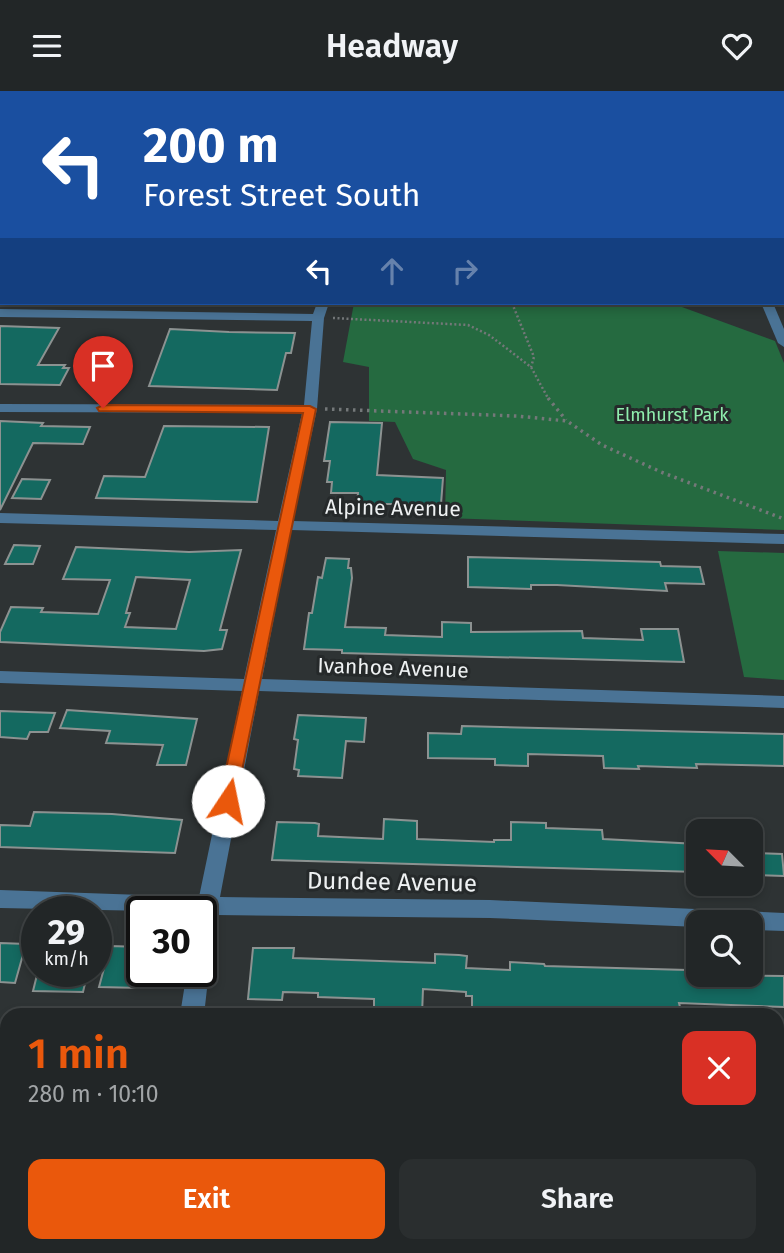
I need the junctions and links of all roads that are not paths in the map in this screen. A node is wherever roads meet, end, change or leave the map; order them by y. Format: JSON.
{"nodes":[{"id":1,"x":322,"y":305,"type":"edge"},
{"id":2,"x":768,"y":305,"type":"edge"},
{"id":3,"x":10,"y":310,"type":"edge"},
{"id":4,"x":318,"y":318,"type":"junction"},
{"id":5,"x":784,"y":343,"type":"edge"},
{"id":6,"x":0,"y":408,"type":"edge"},
{"id":7,"x":310,"y":409,"type":"junction"},
{"id":8,"x":0,"y":519,"type":"edge"},
{"id":9,"x":283,"y":527,"type":"junction"},
{"id":10,"x":784,"y":539,"type":"edge"},
{"id":11,"x":0,"y":677,"type":"edge"},
{"id":12,"x":251,"y":687,"type":"junction"},
{"id":13,"x":784,"y":702,"type":"edge"},
{"id":14,"x":210,"y":896,"type":"edge"},
{"id":15,"x":0,"y":899,"type":"edge"},
{"id":16,"x":126,"y":903,"type":"edge"},
{"id":17,"x":217,"y":906,"type":"edge"},
{"id":18,"x":784,"y":922,"type":"edge"},
{"id":19,"x":196,"y":987,"type":"edge"},
{"id":20,"x":193,"y":1008,"type":"edge"}],
"edges":[{"from":1,"to":4,"type":"street"},
{"from":2,"to":5,"type":"street"},
{"from":3,"to":4,"type":"street"},
{"from":4,"to":7,"type":"street"},
{"from":6,"to":7,"type":"street"},
{"from":7,"to":9,"type":"street"},
{"from":8,"to":9,"type":"street","name":"Alpine Avenue"},
{"from":9,"to":10,"type":"street","name":"Alpine Avenue"},
{"from":9,"to":12,"type":"street"},
{"from":11,"to":12,"type":"street","name":"Ivanhoe Avenue"},
{"from":12,"to":13,"type":"street","name":"Ivanhoe Avenue"},
{"from":12,"to":14,"type":"street"},
{"from":15,"to":16,"type":"street","name":"Dundee Avenue"},
{"from":17,"to":18,"type":"street","name":"Dundee Avenue"},
{"from":19,"to":20,"type":"street"}]}
